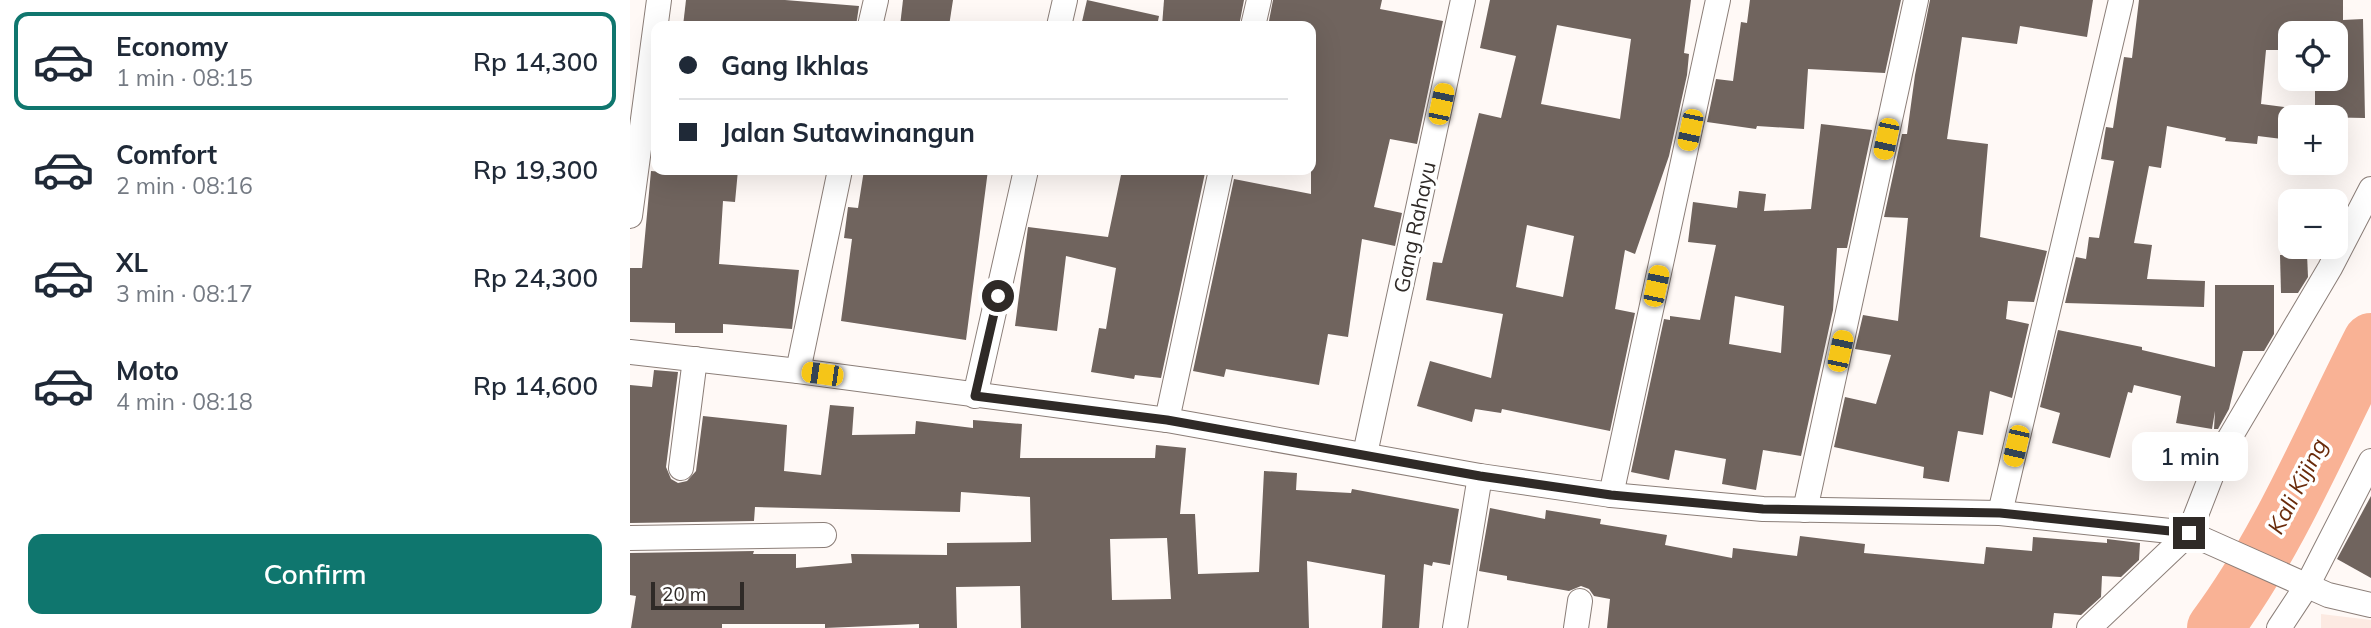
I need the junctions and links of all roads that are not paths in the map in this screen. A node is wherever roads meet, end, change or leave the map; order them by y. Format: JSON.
{"nodes":[{"id":1,"x":659,"y":0,"type":"edge"},
{"id":2,"x":876,"y":0,"type":"edge"},
{"id":3,"x":1065,"y":0,"type":"edge"},
{"id":4,"x":1259,"y":0,"type":"edge"},
{"id":5,"x":1463,"y":0,"type":"edge"},
{"id":6,"x":1718,"y":0,"type":"edge"},
{"id":7,"x":1916,"y":0,"type":"edge"},
{"id":8,"x":2121,"y":0,"type":"edge"},
{"id":9,"x":656,"y":21,"type":"edge"},
{"id":10,"x":871,"y":21,"type":"edge"},
{"id":11,"x":1060,"y":21,"type":"edge"},
{"id":12,"x":1254,"y":21,"type":"edge"},
{"id":13,"x":651,"y":60,"type":"edge"},
{"id":14,"x":839,"y":175,"type":"edge"},
{"id":15,"x":1025,"y":175,"type":"edge"},
{"id":16,"x":1220,"y":175,"type":"edge"},
{"id":17,"x":2371,"y":189,"type":"edge"},
{"id":18,"x":630,"y":216,"type":"edge"},
{"id":19,"x":630,"y":352,"type":"edge"},
{"id":20,"x":695,"y":359,"type":"junction"},
{"id":21,"x":799,"y":371,"type":"junction"},
{"id":22,"x":975,"y":396,"type":"junction"},
{"id":23,"x":1167,"y":420,"type":"junction"},
{"id":24,"x":1365,"y":454,"type":"junction"},
{"id":25,"x":2371,"y":461,"type":"edge"},
{"id":26,"x":681,"y":468,"type":"dead end"},
{"id":27,"x":1480,"y":476,"type":"junction"},
{"id":28,"x":1611,"y":495,"type":"junction"},
{"id":29,"x":1805,"y":510,"type":"junction"},
{"id":30,"x":2000,"y":513,"type":"junction"},
{"id":31,"x":824,"y":535,"type":"dead end"},
{"id":32,"x":2195,"y":536,"type":"junction"},
{"id":33,"x":630,"y":538,"type":"edge"},
{"id":34,"x":2308,"y":584,"type":"junction"},
{"id":35,"x":1580,"y":601,"type":"dead end"},
{"id":36,"x":2371,"y":605,"type":"edge"},
{"id":37,"x":1455,"y":628,"type":"edge"},
{"id":38,"x":1576,"y":628,"type":"edge"},
{"id":39,"x":2089,"y":628,"type":"edge"},
{"id":40,"x":2279,"y":628,"type":"edge"}],
"edges":[{"from":1,"to":9,"type":"street"},
{"from":2,"to":10,"type":"street"},
{"from":3,"to":11,"type":"street"},
{"from":4,"to":12,"type":"street"},
{"from":5,"to":24,"type":"street","name":"Gang Rahayu"},
{"from":6,"to":28,"type":"street"},
{"from":7,"to":29,"type":"street"},
{"from":8,"to":30,"type":"street"},
{"from":13,"to":18,"type":"street"},
{"from":14,"to":21,"type":"street"},
{"from":15,"to":22,"type":"street"},
{"from":16,"to":23,"type":"street"},
{"from":17,"to":32,"type":"street"},
{"from":19,"to":20,"type":"street"},
{"from":20,"to":21,"type":"street"},
{"from":20,"to":26,"type":"street"},
{"from":21,"to":22,"type":"street"},
{"from":22,"to":23,"type":"street"},
{"from":23,"to":24,"type":"street"},
{"from":24,"to":27,"type":"street"},
{"from":25,"to":34,"type":"street"},
{"from":27,"to":28,"type":"street"},
{"from":27,"to":37,"type":"street"},
{"from":28,"to":29,"type":"street"},
{"from":29,"to":30,"type":"street"},
{"from":30,"to":32,"type":"street"},
{"from":31,"to":33,"type":"street"},
{"from":32,"to":34,"type":"street"},
{"from":32,"to":39,"type":"street"},
{"from":34,"to":36,"type":"street"},
{"from":34,"to":40,"type":"street"},
{"from":35,"to":38,"type":"street"}]}
